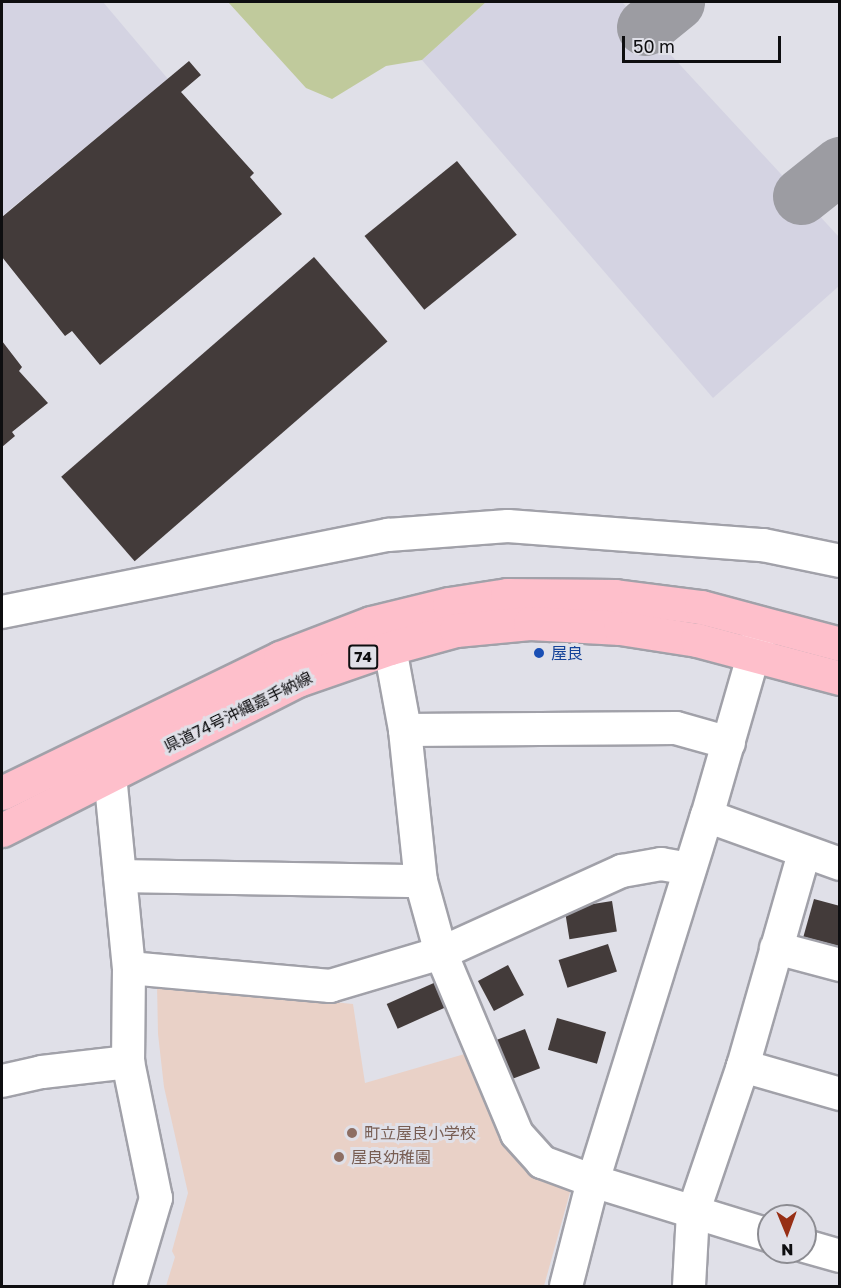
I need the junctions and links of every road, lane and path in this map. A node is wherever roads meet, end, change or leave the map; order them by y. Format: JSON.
{"nodes":[{"id":1,"x":840,"y":561,"type":"edge"},
{"id":2,"x":2,"y":612,"type":"edge"},
{"id":3,"x":763,"y":622,"type":"junction"},
{"id":4,"x":840,"y":644,"type":"edge"},
{"id":5,"x":390,"y":648,"type":"junction"},
{"id":6,"x":756,"y":654,"type":"junction"},
{"id":7,"x":840,"y":678,"type":"edge"},
{"id":8,"x":405,"y":730,"type":"junction"},
{"id":9,"x":729,"y":743,"type":"junction"},
{"id":10,"x":110,"y":775,"type":"junction"},
{"id":11,"x":2,"y":793,"type":"edge"},
{"id":12,"x":707,"y":816,"type":"junction"},
{"id":13,"x":2,"y":830,"type":"edge"},
{"id":14,"x":804,"y":853,"type":"junction"},
{"id":15,"x":840,"y":864,"type":"edge"},
{"id":16,"x":690,"y":869,"type":"junction"},
{"id":17,"x":120,"y":876,"type":"junction"},
{"id":18,"x":421,"y":881,"type":"junction"},
{"id":19,"x":776,"y":948,"type":"junction"},
{"id":20,"x":441,"y":953,"type":"junction"},
{"id":21,"x":840,"y":965,"type":"edge"},
{"id":22,"x":129,"y":968,"type":"junction"},
{"id":23,"x":128,"y":1062,"type":"junction"},
{"id":24,"x":743,"y":1066,"type":"junction"},
{"id":25,"x":2,"y":1081,"type":"edge"},
{"id":26,"x":840,"y":1094,"type":"edge"},
{"id":27,"x":594,"y":1181,"type":"junction"},
{"id":28,"x":693,"y":1212,"type":"junction"},
{"id":29,"x":757,"y":1231,"type":"edge"},
{"id":30,"x":817,"y":1249,"type":"edge"},
{"id":31,"x":840,"y":1256,"type":"edge"},
{"id":32,"x":130,"y":1287,"type":"edge"},
{"id":33,"x":566,"y":1287,"type":"edge"},
{"id":34,"x":689,"y":1287,"type":"edge"}],
"edges":[{"from":1,"to":2,"type":"street"},
{"from":3,"to":4,"type":"main road","name":"県道74号沖縄嘉手納線","number":"74"},
{"from":3,"to":6,"type":"street"},
{"from":3,"to":11,"type":"main road","name":"県道74号沖縄嘉手納線","number":"74"},
{"from":5,"to":6,"type":"main road","name":"県道74号沖縄嘉手納線","number":"74"},
{"from":5,"to":8,"type":"street"},
{"from":5,"to":10,"type":"main road","name":"県道74号沖縄嘉手納線","number":"74"},
{"from":6,"to":7,"type":"main road","name":"県道74号沖縄嘉手納線","number":"74"},
{"from":6,"to":9,"type":"street"},
{"from":8,"to":9,"type":"street"},
{"from":8,"to":18,"type":"street"},
{"from":9,"to":12,"type":"street"},
{"from":10,"to":13,"type":"main road","name":"県道74号沖縄嘉手納線","number":"74"},
{"from":10,"to":17,"type":"street"},
{"from":12,"to":14,"type":"street"},
{"from":12,"to":16,"type":"street"},
{"from":14,"to":15,"type":"street"},
{"from":14,"to":19,"type":"street"},
{"from":16,"to":20,"type":"street"},
{"from":16,"to":27,"type":"street"},
{"from":17,"to":18,"type":"street"},
{"from":17,"to":22,"type":"street"},
{"from":18,"to":20,"type":"street"},
{"from":19,"to":21,"type":"street"},
{"from":19,"to":24,"type":"street"},
{"from":20,"to":22,"type":"street"},
{"from":20,"to":27,"type":"street"},
{"from":22,"to":23,"type":"street"},
{"from":23,"to":25,"type":"street"},
{"from":23,"to":32,"type":"street"},
{"from":24,"to":26,"type":"street"},
{"from":24,"to":28,"type":"street"},
{"from":27,"to":28,"type":"street"},
{"from":27,"to":33,"type":"street"},
{"from":28,"to":29,"type":"street"},
{"from":28,"to":34,"type":"street"},
{"from":30,"to":31,"type":"street"}]}
